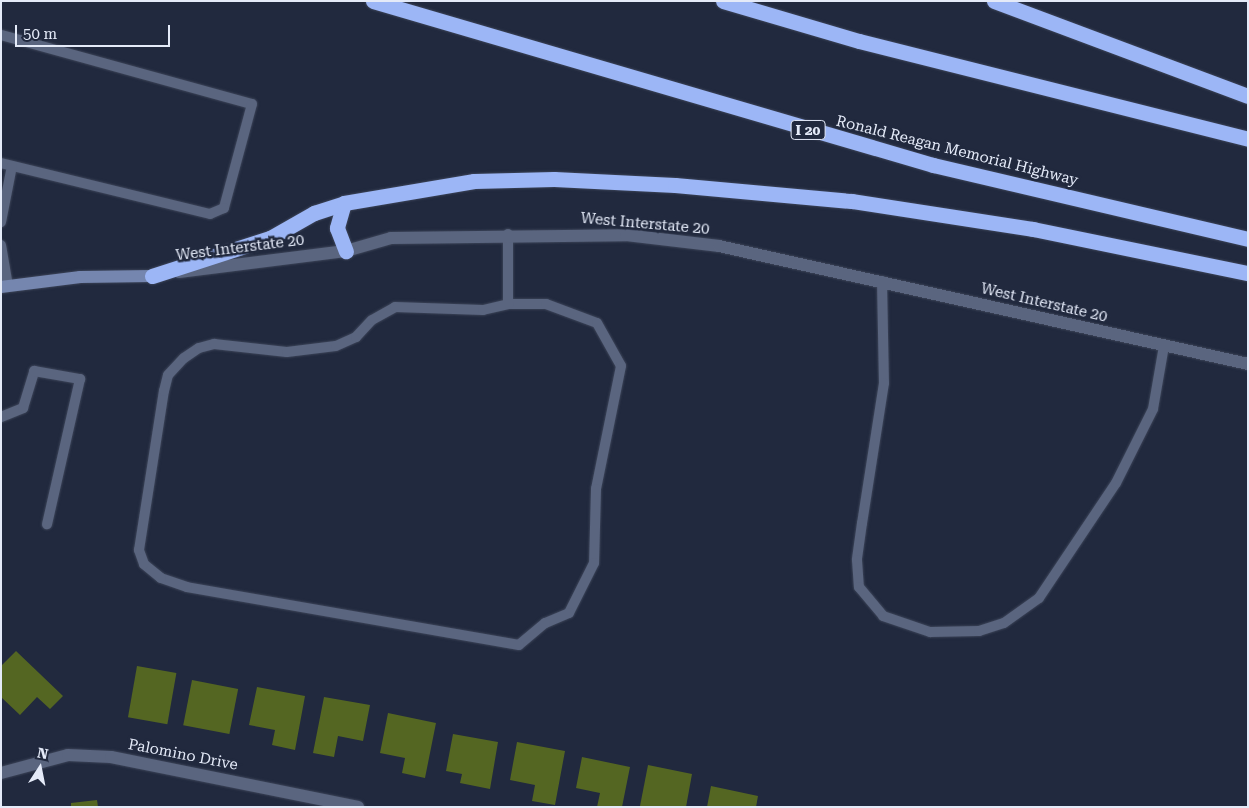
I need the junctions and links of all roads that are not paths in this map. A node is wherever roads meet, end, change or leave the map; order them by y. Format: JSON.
{"nodes":[{"id":1,"x":373,"y":1,"type":"edge"},
{"id":2,"x":723,"y":1,"type":"edge"},
{"id":3,"x":994,"y":1,"type":"edge"},
{"id":4,"x":1,"y":35,"type":"edge"},
{"id":5,"x":1248,"y":96,"type":"edge"},
{"id":6,"x":1248,"y":139,"type":"edge"},
{"id":7,"x":6,"y":165,"type":"edge"},
{"id":8,"x":344,"y":203,"type":"junction"},
{"id":9,"x":1,"y":222,"type":"edge"},
{"id":10,"x":508,"y":234,"type":"junction"},
{"id":11,"x":1248,"y":240,"type":"edge"},
{"id":12,"x":1,"y":245,"type":"edge"},
{"id":13,"x":346,"y":251,"type":"junction"},
{"id":14,"x":1248,"y":273,"type":"edge"},
{"id":15,"x":152,"y":276,"type":"junction"},
{"id":16,"x":882,"y":281,"type":"junction"},
{"id":17,"x":5,"y":286,"type":"edge"},
{"id":18,"x":508,"y":304,"type":"junction"},
{"id":19,"x":1164,"y":346,"type":"junction"},
{"id":20,"x":1248,"y":364,"type":"edge"},
{"id":21,"x":1,"y":417,"type":"edge"},
{"id":22,"x":47,"y":524,"type":"dead end"},
{"id":23,"x":1,"y":773,"type":"edge"},
{"id":24,"x":358,"y":807,"type":"edge"}],
"edges":[{"from":1,"to":11,"type":"highway","name":"Ronald Reagan Memorial Highway","number":"I 20"},
{"from":2,"to":6,"type":"highway"},
{"from":3,"to":5,"type":"highway"},
{"from":4,"to":7,"type":"lane"},
{"from":7,"to":9,"type":"lane"},
{"from":8,"to":13,"type":"highway"},
{"from":8,"to":14,"type":"highway"},
{"from":8,"to":15,"type":"highway"},
{"from":10,"to":13,"type":"street","name":"West Interstate 20"},
{"from":10,"to":16,"type":"street","name":"West Interstate 20"},
{"from":10,"to":18,"type":"lane"},
{"from":12,"to":17,"type":"lane"},
{"from":13,"to":15,"type":"street","name":"West Interstate 20"},
{"from":15,"to":17,"type":"main road","name":"West Interstate 20"},
{"from":16,"to":19,"type":"street","name":"West Interstate 20"},
{"from":16,"to":19,"type":"lane"},
{"from":18,"to":18,"type":"lane"},
{"from":19,"to":20,"type":"street","name":"West Interstate 20"},
{"from":21,"to":22,"type":"lane"},
{"from":23,"to":24,"type":"street","name":"Palomino Drive"}]}
